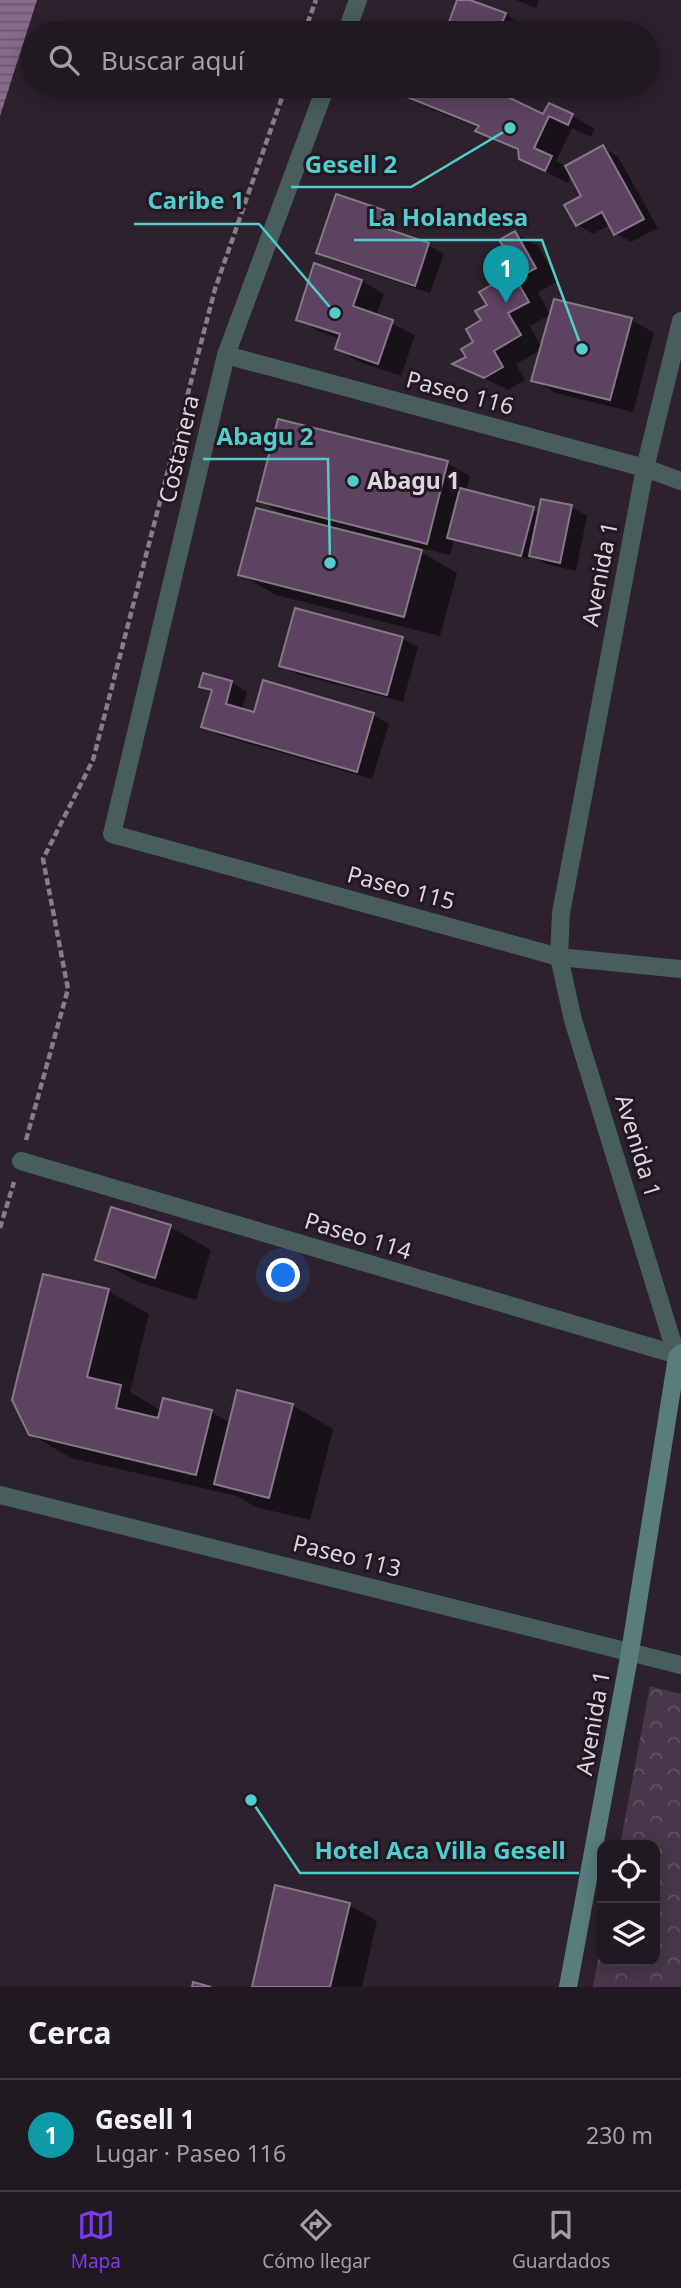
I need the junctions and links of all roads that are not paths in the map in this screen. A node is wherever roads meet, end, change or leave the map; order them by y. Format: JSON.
{"nodes":[{"id":1,"x":358,"y":0,"type":"edge"},
{"id":2,"x":350,"y":21,"type":"edge"},
{"id":3,"x":322,"y":98,"type":"edge"},
{"id":4,"x":681,"y":321,"type":"edge"},
{"id":5,"x":226,"y":355,"type":"junction"},
{"id":6,"x":645,"y":468,"type":"junction"},
{"id":7,"x":681,"y":481,"type":"edge"},
{"id":8,"x":112,"y":834,"type":"joint"},
{"id":9,"x":559,"y":957,"type":"junction"},
{"id":10,"x":681,"y":969,"type":"edge"},
{"id":11,"x":21,"y":1161,"type":"road end"},
{"id":12,"x":680,"y":1355,"type":"edge"},
{"id":13,"x":0,"y":1494,"type":"edge"},
{"id":14,"x":630,"y":1652,"type":"junction"},
{"id":15,"x":681,"y":1665,"type":"edge"},
{"id":16,"x":568,"y":1987,"type":"edge"}],
"edges":[{"from":1,"to":2,"type":"street"},
{"from":3,"to":5,"type":"street","name":"Costanera"},
{"from":4,"to":6,"type":"street","name":"Avenida 1"},
{"from":5,"to":6,"type":"street","name":"Paseo 116"},
{"from":5,"to":8,"type":"street","name":"Costanera"},
{"from":6,"to":7,"type":"street","name":"Paseo 116"},
{"from":6,"to":9,"type":"street","name":"Avenida 1"},
{"from":8,"to":9,"type":"street","name":"Paseo 115"},
{"from":9,"to":10,"type":"street","name":"Paseo 115"},
{"from":9,"to":12,"type":"street","name":"Avenida 1"},
{"from":11,"to":12,"type":"street","name":"Paseo 114"},
{"from":12,"to":14,"type":"street","name":"Avenida 1"},
{"from":13,"to":14,"type":"street","name":"Paseo 113"},
{"from":14,"to":15,"type":"street","name":"Paseo 113"},
{"from":14,"to":16,"type":"street","name":"Avenida 1"}]}
